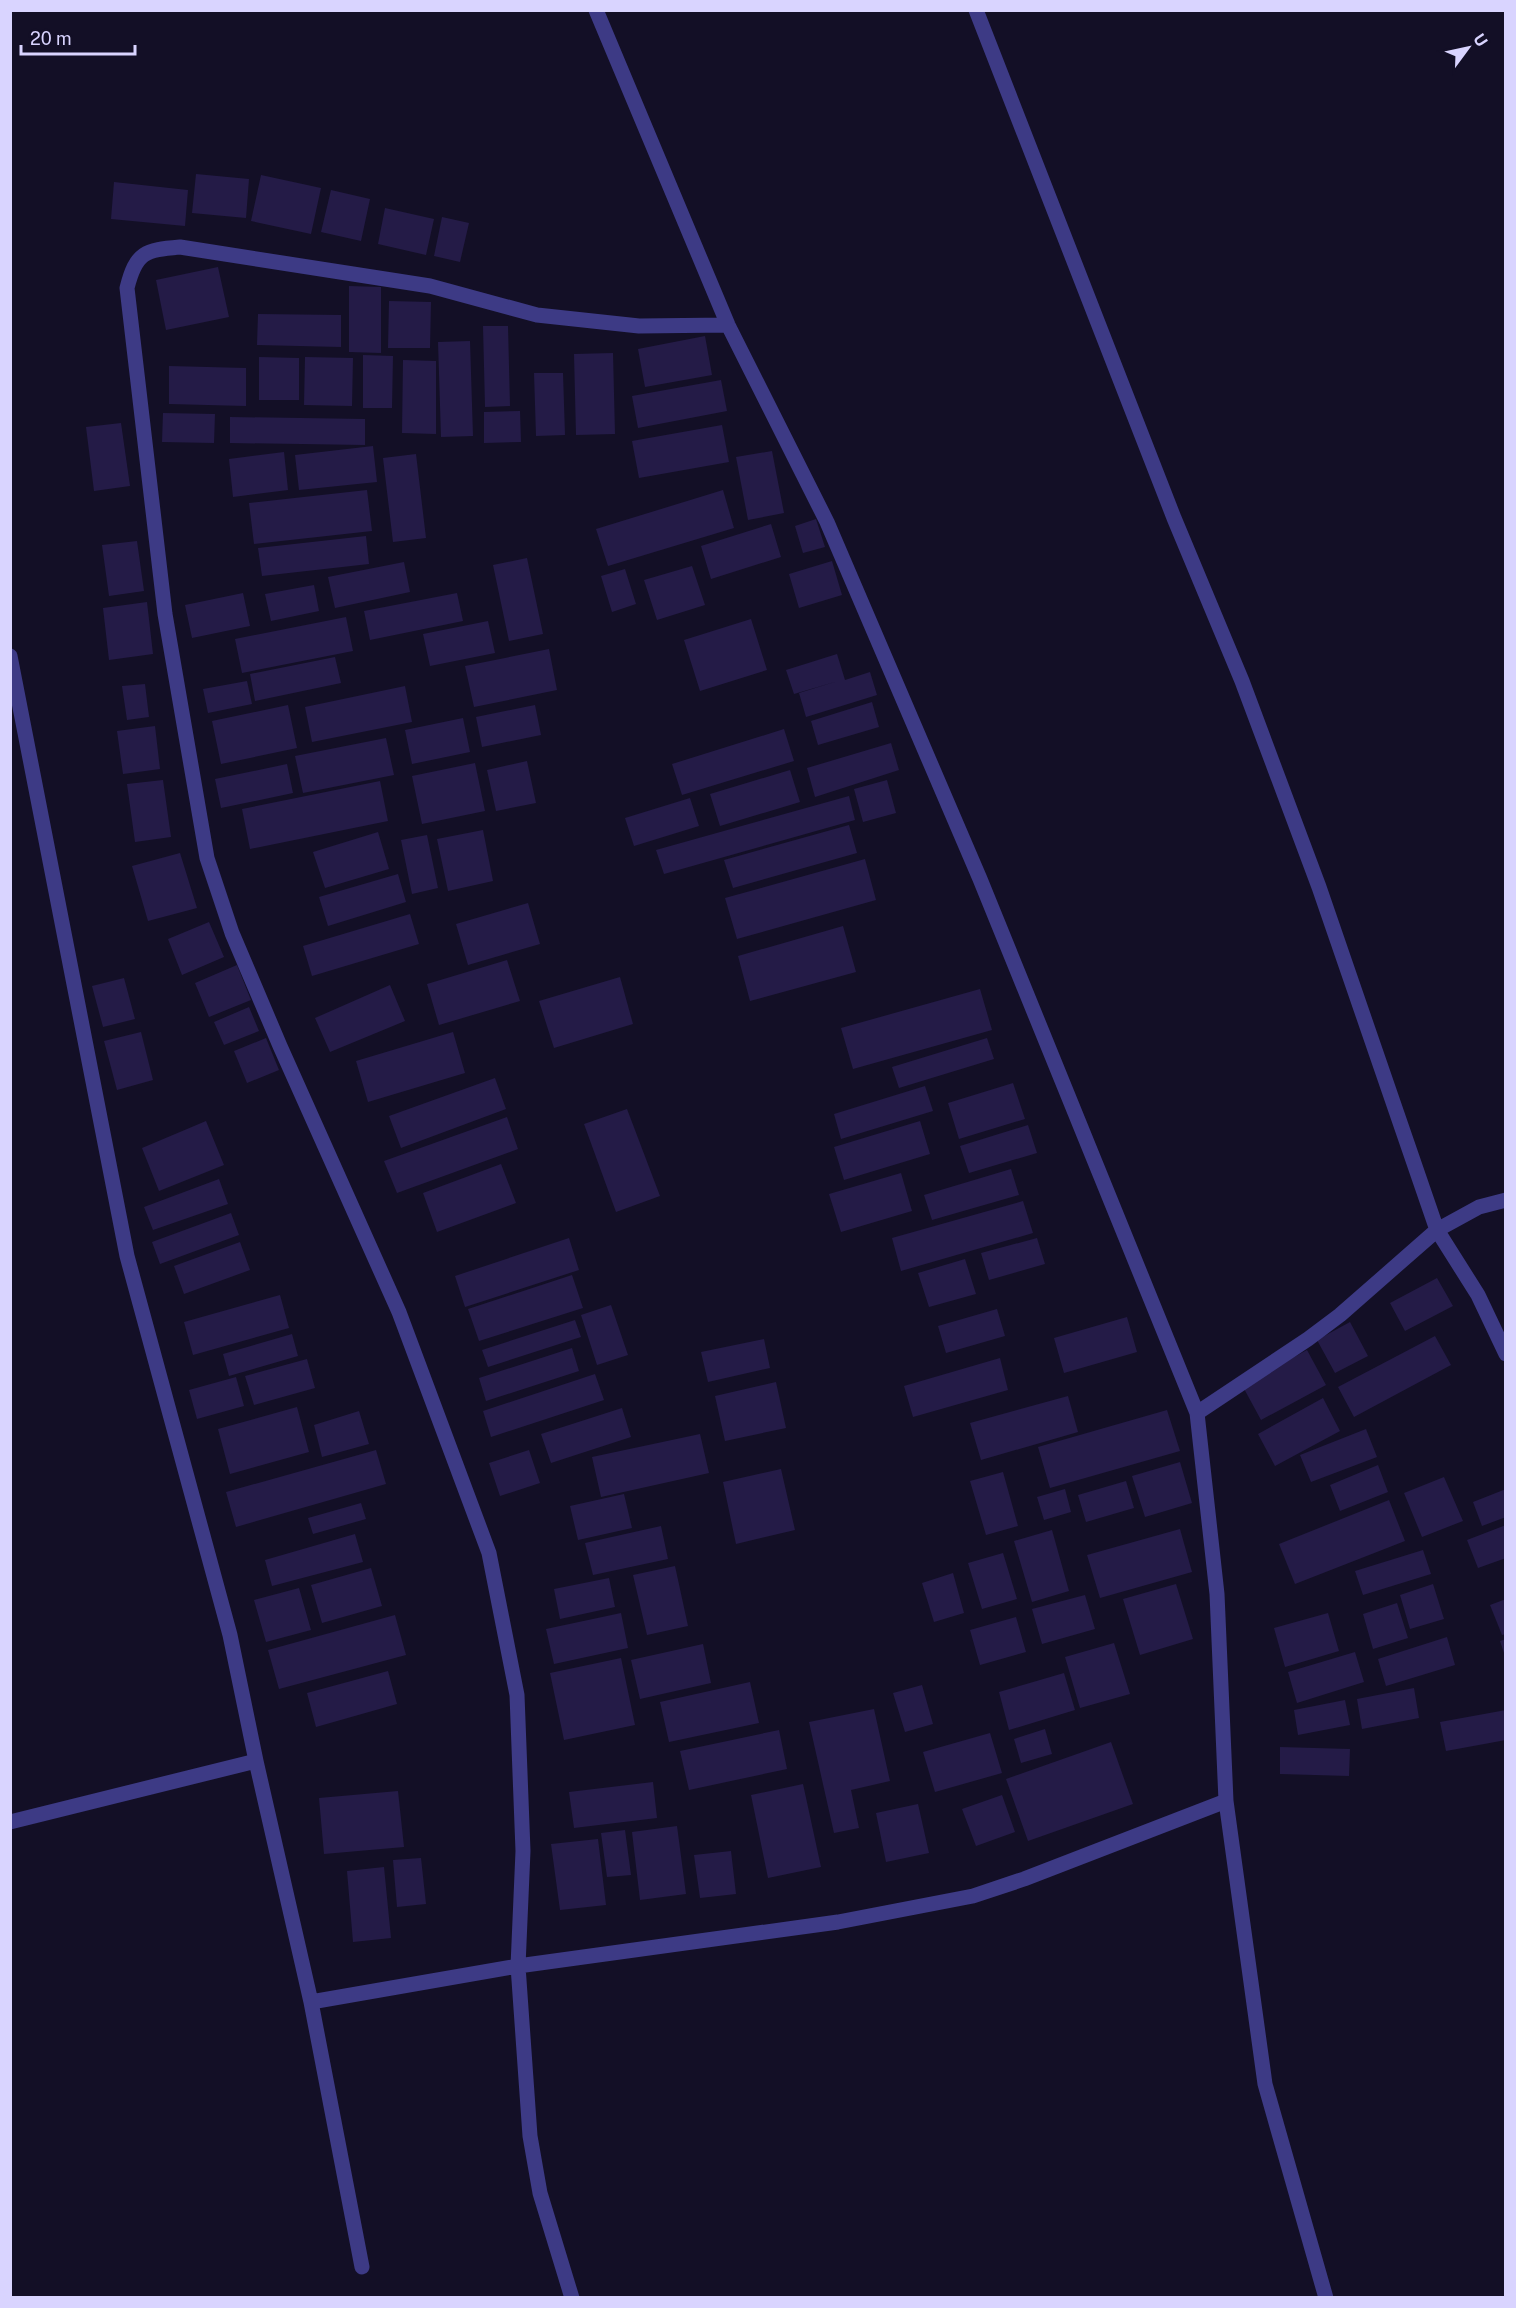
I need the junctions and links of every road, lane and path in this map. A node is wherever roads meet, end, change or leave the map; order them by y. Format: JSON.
{"nodes":[{"id":1,"x":596,"y":10,"type":"edge"},
{"id":2,"x":976,"y":10,"type":"edge"},
{"id":3,"x":728,"y":325,"type":"junction"},
{"id":4,"x":10,"y":656,"type":"edge"},
{"id":5,"x":1506,"y":1200,"type":"edge"},
{"id":6,"x":1437,"y":1230,"type":"junction"},
{"id":7,"x":1506,"y":1354,"type":"edge"},
{"id":8,"x":1197,"y":1413,"type":"junction"},
{"id":9,"x":256,"y":1761,"type":"junction"},
{"id":10,"x":1226,"y":1801,"type":"junction"},
{"id":11,"x":10,"y":1822,"type":"edge"},
{"id":12,"x":518,"y":1966,"type":"junction"},
{"id":13,"x":311,"y":2002,"type":"junction"},
{"id":14,"x":362,"y":2267,"type":"dead end"},
{"id":15,"x":572,"y":2298,"type":"edge"},
{"id":16,"x":1326,"y":2298,"type":"edge"}],
"edges":[{"from":1,"to":3,"type":"street"},
{"from":2,"to":6,"type":"street"},
{"from":3,"to":8,"type":"street"},
{"from":3,"to":12,"type":"street"},
{"from":4,"to":9,"type":"street"},
{"from":5,"to":6,"type":"street"},
{"from":6,"to":7,"type":"street"},
{"from":6,"to":8,"type":"street"},
{"from":8,"to":10,"type":"street"},
{"from":9,"to":11,"type":"street"},
{"from":9,"to":13,"type":"street"},
{"from":10,"to":12,"type":"street"},
{"from":10,"to":16,"type":"street"},
{"from":12,"to":13,"type":"street"},
{"from":12,"to":15,"type":"street"},
{"from":13,"to":14,"type":"street"}]}
